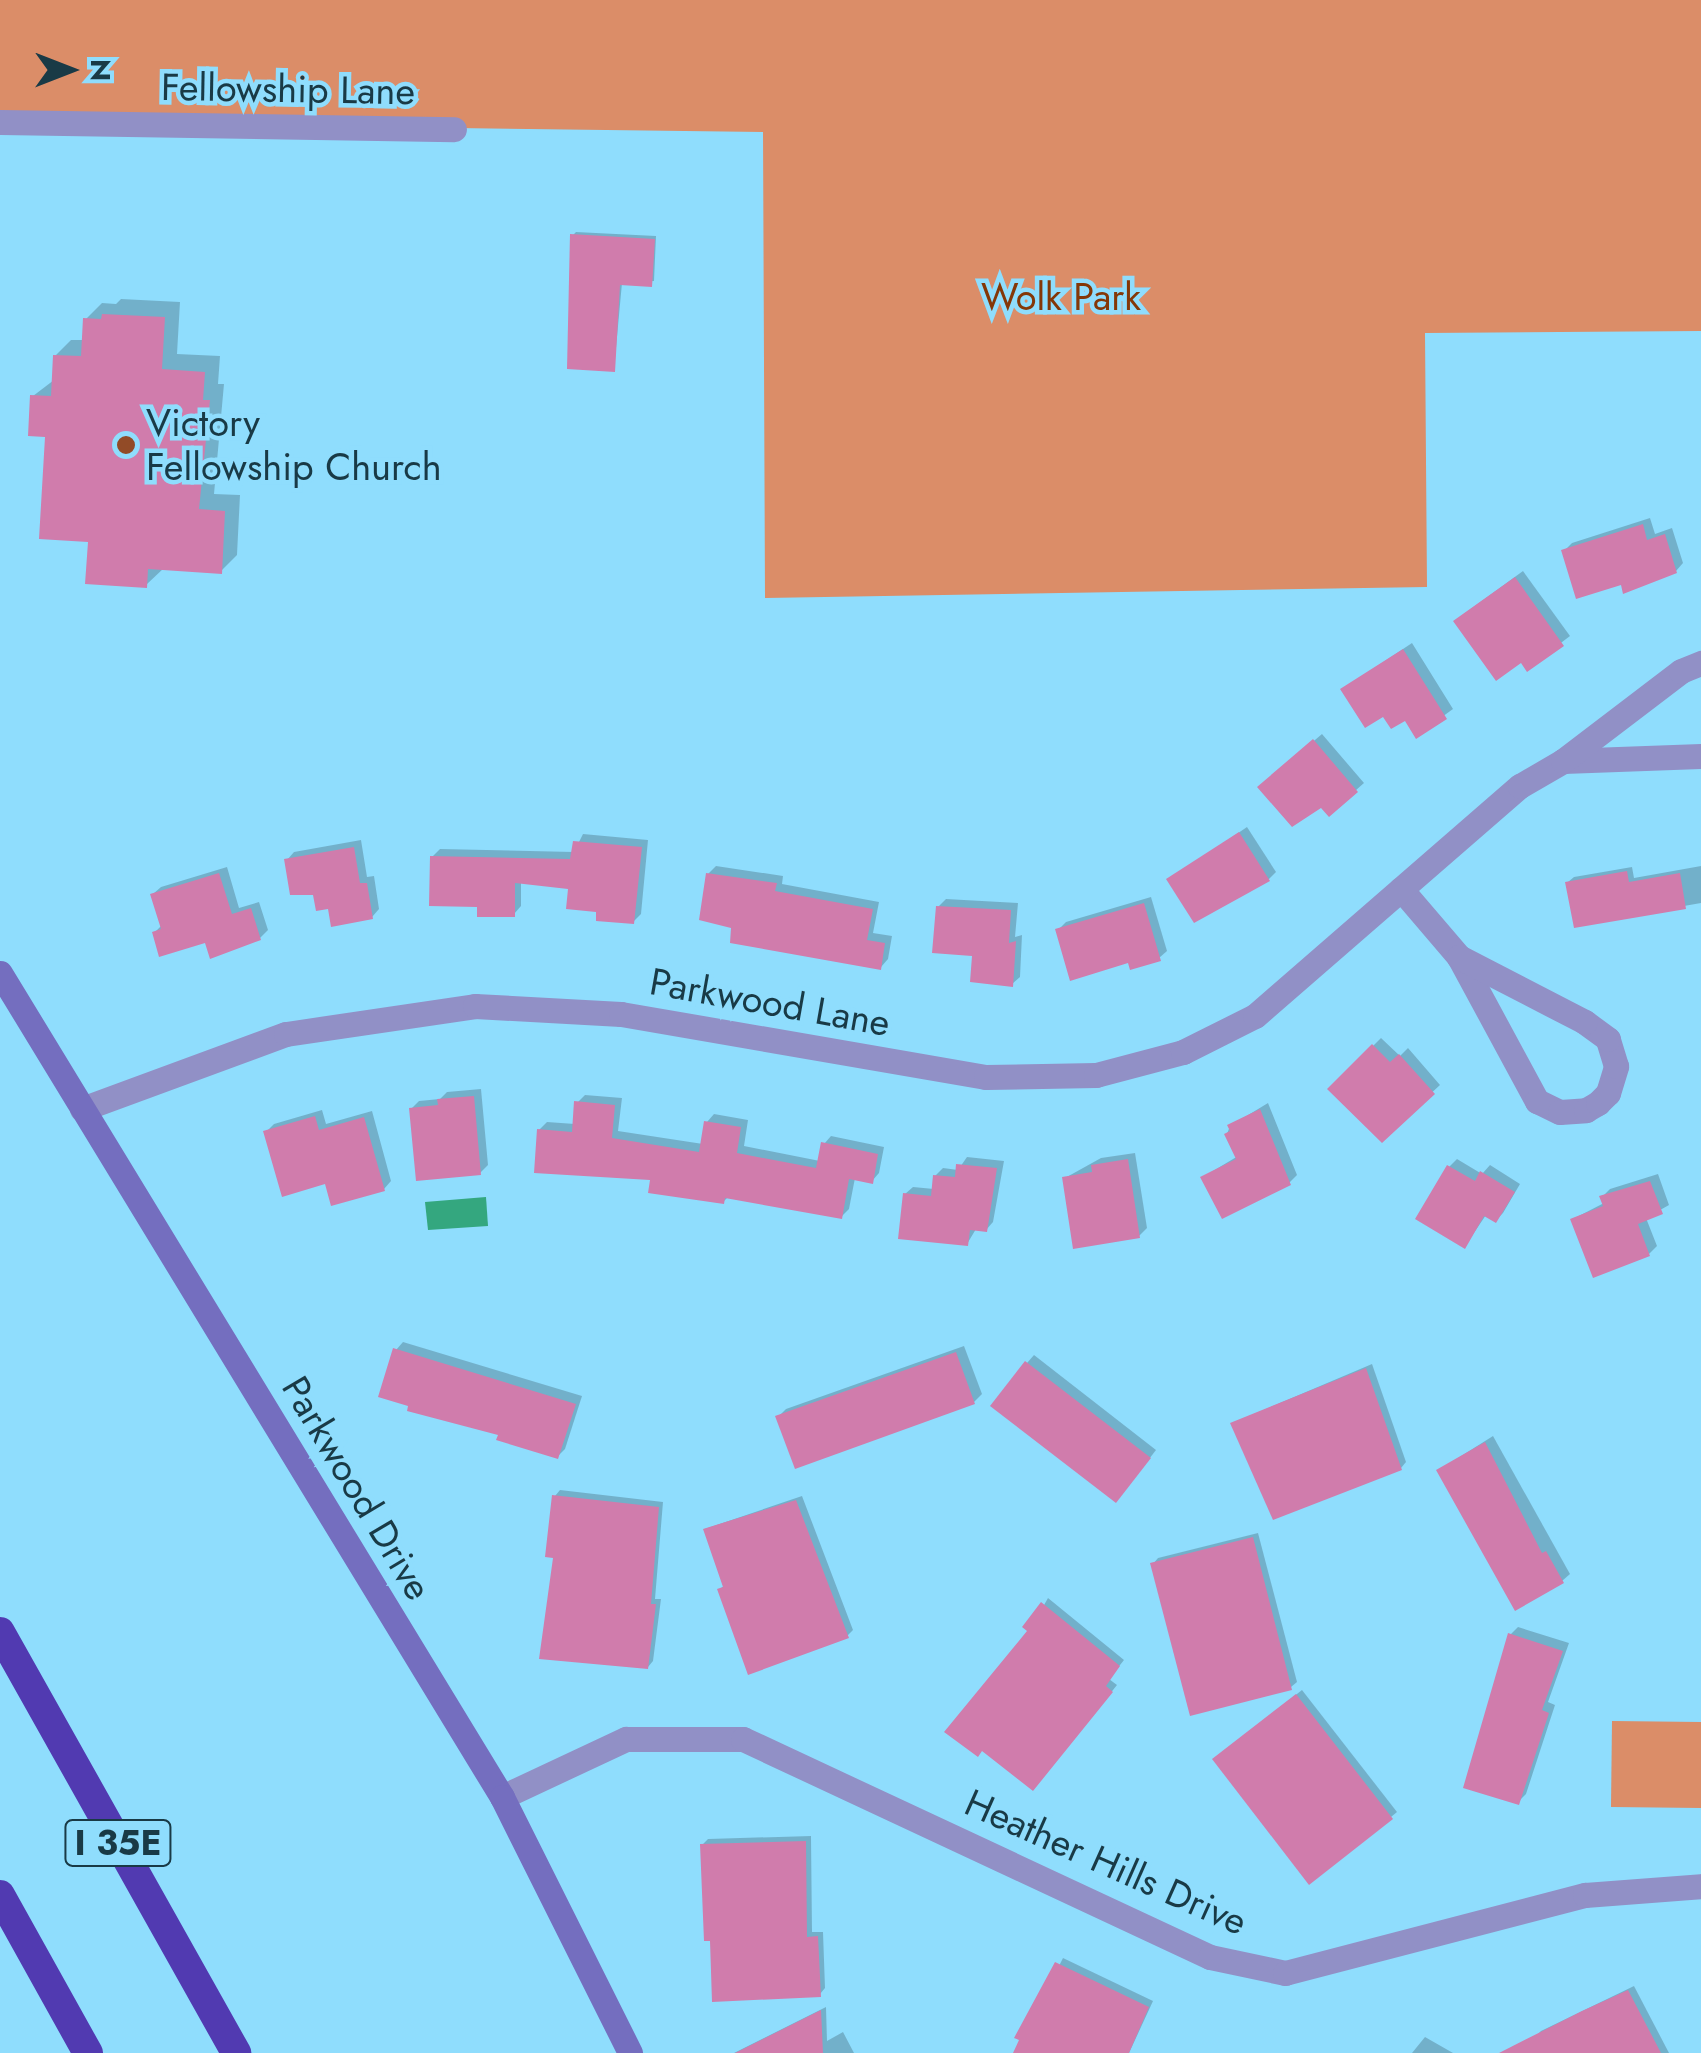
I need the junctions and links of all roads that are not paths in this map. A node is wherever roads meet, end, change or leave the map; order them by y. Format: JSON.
{"nodes":[{"id":1,"x":0,"y":122,"type":"edge"},
{"id":2,"x":454,"y":129,"type":"dead end"},
{"id":3,"x":1701,"y":662,"type":"edge"},
{"id":4,"x":1701,"y":756,"type":"edge"},
{"id":5,"x":1563,"y":761,"type":"junction"},
{"id":6,"x":1401,"y":889,"type":"junction"},
{"id":7,"x":1459,"y":957,"type":"junction"},
{"id":8,"x":0,"y":974,"type":"edge"},
{"id":9,"x":82,"y":1108,"type":"junction"},
{"id":10,"x":0,"y":1632,"type":"edge"},
{"id":11,"x":502,"y":1797,"type":"junction"},
{"id":12,"x":1701,"y":1886,"type":"edge"},
{"id":13,"x":0,"y":1895,"type":"edge"},
{"id":14,"x":88,"y":2053,"type":"edge"},
{"id":15,"x":236,"y":2053,"type":"edge"},
{"id":16,"x":630,"y":2053,"type":"edge"}],
"edges":[{"from":1,"to":2,"type":"street","name":"Fellowship Lane"},
{"from":3,"to":5,"type":"street","name":"Parkwood Lane"},
{"from":4,"to":5,"type":"street","name":"Parkwood Lane"},
{"from":5,"to":6,"type":"street","name":"Parkwood Lane"},
{"from":6,"to":7,"type":"street"},
{"from":6,"to":9,"type":"street","name":"Parkwood Lane"},
{"from":7,"to":7,"type":"street"},
{"from":8,"to":9,"type":"street","name":"Parkwood Drive"},
{"from":9,"to":11,"type":"street","name":"Parkwood Drive"},
{"from":10,"to":15,"type":"highway","number":"I 35E"},
{"from":11,"to":12,"type":"street","name":"Heather Hills Drive"},
{"from":11,"to":16,"type":"street","name":"Parkwood Drive"},
{"from":13,"to":14,"type":"highway"}]}
